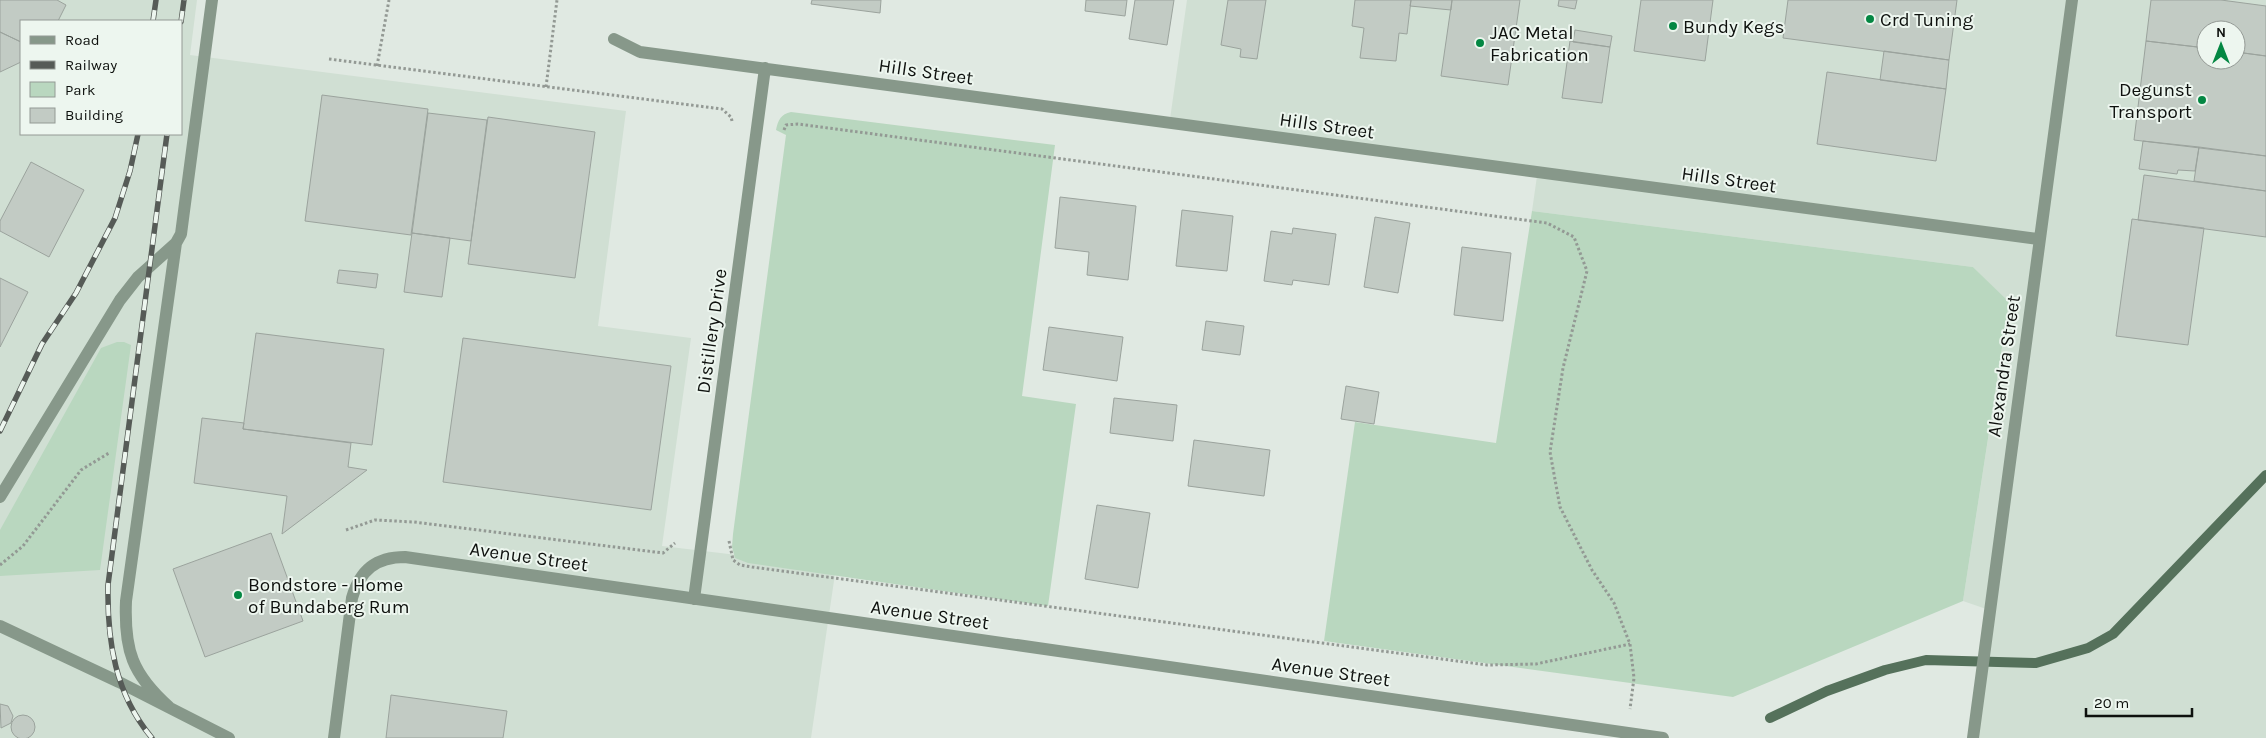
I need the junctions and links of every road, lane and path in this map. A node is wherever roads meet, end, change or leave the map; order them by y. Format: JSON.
{"nodes":[{"id":1,"x":212,"y":0,"type":"edge"},
{"id":2,"x":389,"y":0,"type":"edge"},
{"id":3,"x":557,"y":0,"type":"edge"},
{"id":4,"x":2072,"y":0,"type":"edge"},
{"id":5,"x":614,"y":39,"type":"dead end"},
{"id":6,"x":329,"y":59,"type":"dead end"},
{"id":7,"x":377,"y":66,"type":"junction"},
{"id":8,"x":766,"y":68,"type":"junction"},
{"id":9,"x":546,"y":88,"type":"junction"},
{"id":10,"x":756,"y":135,"type":"junction"},
{"id":11,"x":2038,"y":239,"type":"junction"},
{"id":12,"x":176,"y":242,"type":"junction"},
{"id":13,"x":109,"y":453,"type":"dead end"},
{"id":14,"x":0,"y":497,"type":"edge"},
{"id":15,"x":705,"y":516,"type":"junction"},
{"id":16,"x":346,"y":530,"type":"dead end"},
{"id":17,"x":676,"y":536,"type":"dead end"},
{"id":18,"x":0,"y":565,"type":"edge"},
{"id":19,"x":694,"y":598,"type":"junction"},
{"id":20,"x":0,"y":626,"type":"edge"},
{"id":21,"x":1630,"y":644,"type":"junction"},
{"id":22,"x":169,"y":707,"type":"junction"},
{"id":23,"x":1627,"y":732,"type":"junction"},
{"id":24,"x":229,"y":738,"type":"edge"},
{"id":25,"x":334,"y":738,"type":"edge"},
{"id":26,"x":1663,"y":738,"type":"edge"},
{"id":27,"x":1973,"y":738,"type":"edge"}],
"edges":[{"from":1,"to":12,"type":"street"},
{"from":2,"to":7,"type":"path"},
{"from":3,"to":9,"type":"path"},
{"from":4,"to":11,"type":"street","name":"Alexandra Street"},
{"from":5,"to":8,"type":"street","name":"Hills Street"},
{"from":6,"to":7,"type":"path"},
{"from":7,"to":9,"type":"path"},
{"from":8,"to":10,"type":"street","name":"Distillery Drive"},
{"from":8,"to":11,"type":"street","name":"Hills Street"},
{"from":9,"to":10,"type":"path"},
{"from":10,"to":15,"type":"street","name":"Distillery Drive"},
{"from":10,"to":21,"type":"path"},
{"from":11,"to":27,"type":"street","name":"Alexandra Street"},
{"from":12,"to":14,"type":"street"},
{"from":12,"to":22,"type":"street"},
{"from":13,"to":18,"type":"path"},
{"from":15,"to":19,"type":"street","name":"Distillery Drive"},
{"from":15,"to":21,"type":"path"},
{"from":16,"to":17,"type":"path"},
{"from":19,"to":23,"type":"street","name":"Avenue Street"},
{"from":19,"to":25,"type":"street","name":"Avenue Street"},
{"from":20,"to":22,"type":"street"},
{"from":21,"to":23,"type":"path"},
{"from":22,"to":24,"type":"street"},
{"from":23,"to":26,"type":"street","name":"Avenue Street"}]}
